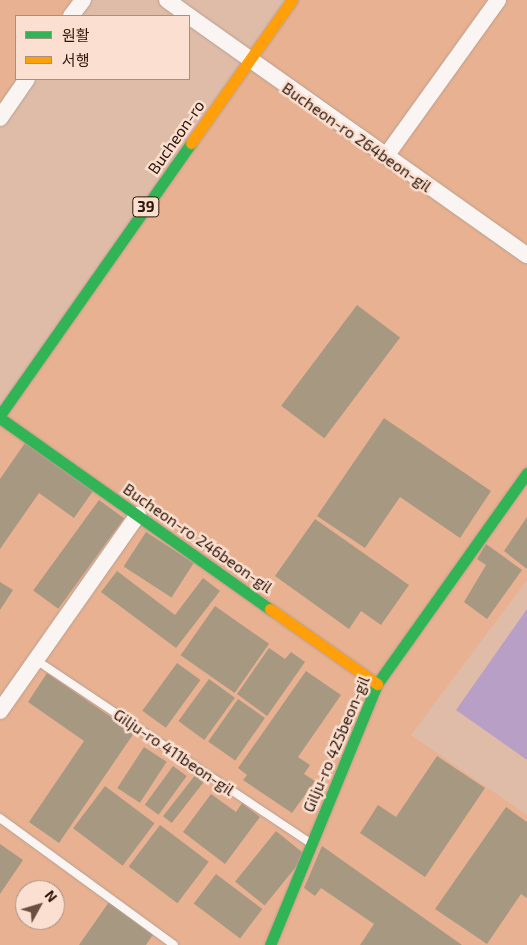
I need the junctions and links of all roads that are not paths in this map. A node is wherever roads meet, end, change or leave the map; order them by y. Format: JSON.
{"nodes":[{"id":1,"x":83,"y":0,"type":"edge"},
{"id":2,"x":167,"y":0,"type":"edge"},
{"id":3,"x":292,"y":0,"type":"edge"},
{"id":4,"x":498,"y":0,"type":"edge"},
{"id":5,"x":72,"y":15,"type":"edge"},
{"id":6,"x":188,"y":15,"type":"edge"},
{"id":7,"x":190,"y":17,"type":"edge"},
{"id":8,"x":249,"y":62,"type":"junction"},
{"id":9,"x":26,"y":80,"type":"edge"},
{"id":10,"x":0,"y":118,"type":"edge"},
{"id":11,"x":386,"y":156,"type":"junction"},
{"id":12,"x":527,"y":255,"type":"edge"},
{"id":13,"x":0,"y":416,"type":"edge"},
{"id":14,"x":527,"y":473,"type":"edge"},
{"id":15,"x":138,"y":515,"type":"junction"},
{"id":16,"x":36,"y":660,"type":"junction"},
{"id":17,"x":377,"y":684,"type":"junction"},
{"id":18,"x":0,"y":711,"type":"edge"},
{"id":19,"x":0,"y":818,"type":"edge"},
{"id":20,"x":312,"y":844,"type":"junction"},
{"id":21,"x":174,"y":945,"type":"edge"},
{"id":22,"x":270,"y":945,"type":"edge"}],
"edges":[{"from":1,"to":5,"type":"street"},
{"from":2,"to":6,"type":"street","name":"Bucheon-ro 264beon-gil"},
{"from":3,"to":8,"type":"street","name":"Bucheon-ro","number":"39"},
{"from":4,"to":11,"type":"street"},
{"from":7,"to":8,"type":"street","name":"Bucheon-ro 264beon-gil"},
{"from":8,"to":11,"type":"street","name":"Bucheon-ro 264beon-gil"},
{"from":8,"to":13,"type":"street","name":"Bucheon-ro","number":"39"},
{"from":9,"to":10,"type":"street"},
{"from":11,"to":12,"type":"street","name":"Bucheon-ro 264beon-gil"},
{"from":13,"to":15,"type":"street","name":"Bucheon-ro 246beon-gil"},
{"from":14,"to":17,"type":"street","name":"Gilju-ro 425beon-gil"},
{"from":15,"to":16,"type":"street"},
{"from":15,"to":17,"type":"street","name":"Bucheon-ro 246beon-gil"},
{"from":16,"to":18,"type":"street"},
{"from":16,"to":20,"type":"lane","name":"Gilju-ro 411beon-gil"},
{"from":17,"to":20,"type":"street","name":"Gilju-ro 425beon-gil"},
{"from":19,"to":21,"type":"lane"},
{"from":20,"to":22,"type":"street","name":"Gilju-ro 425beon-gil"}]}
